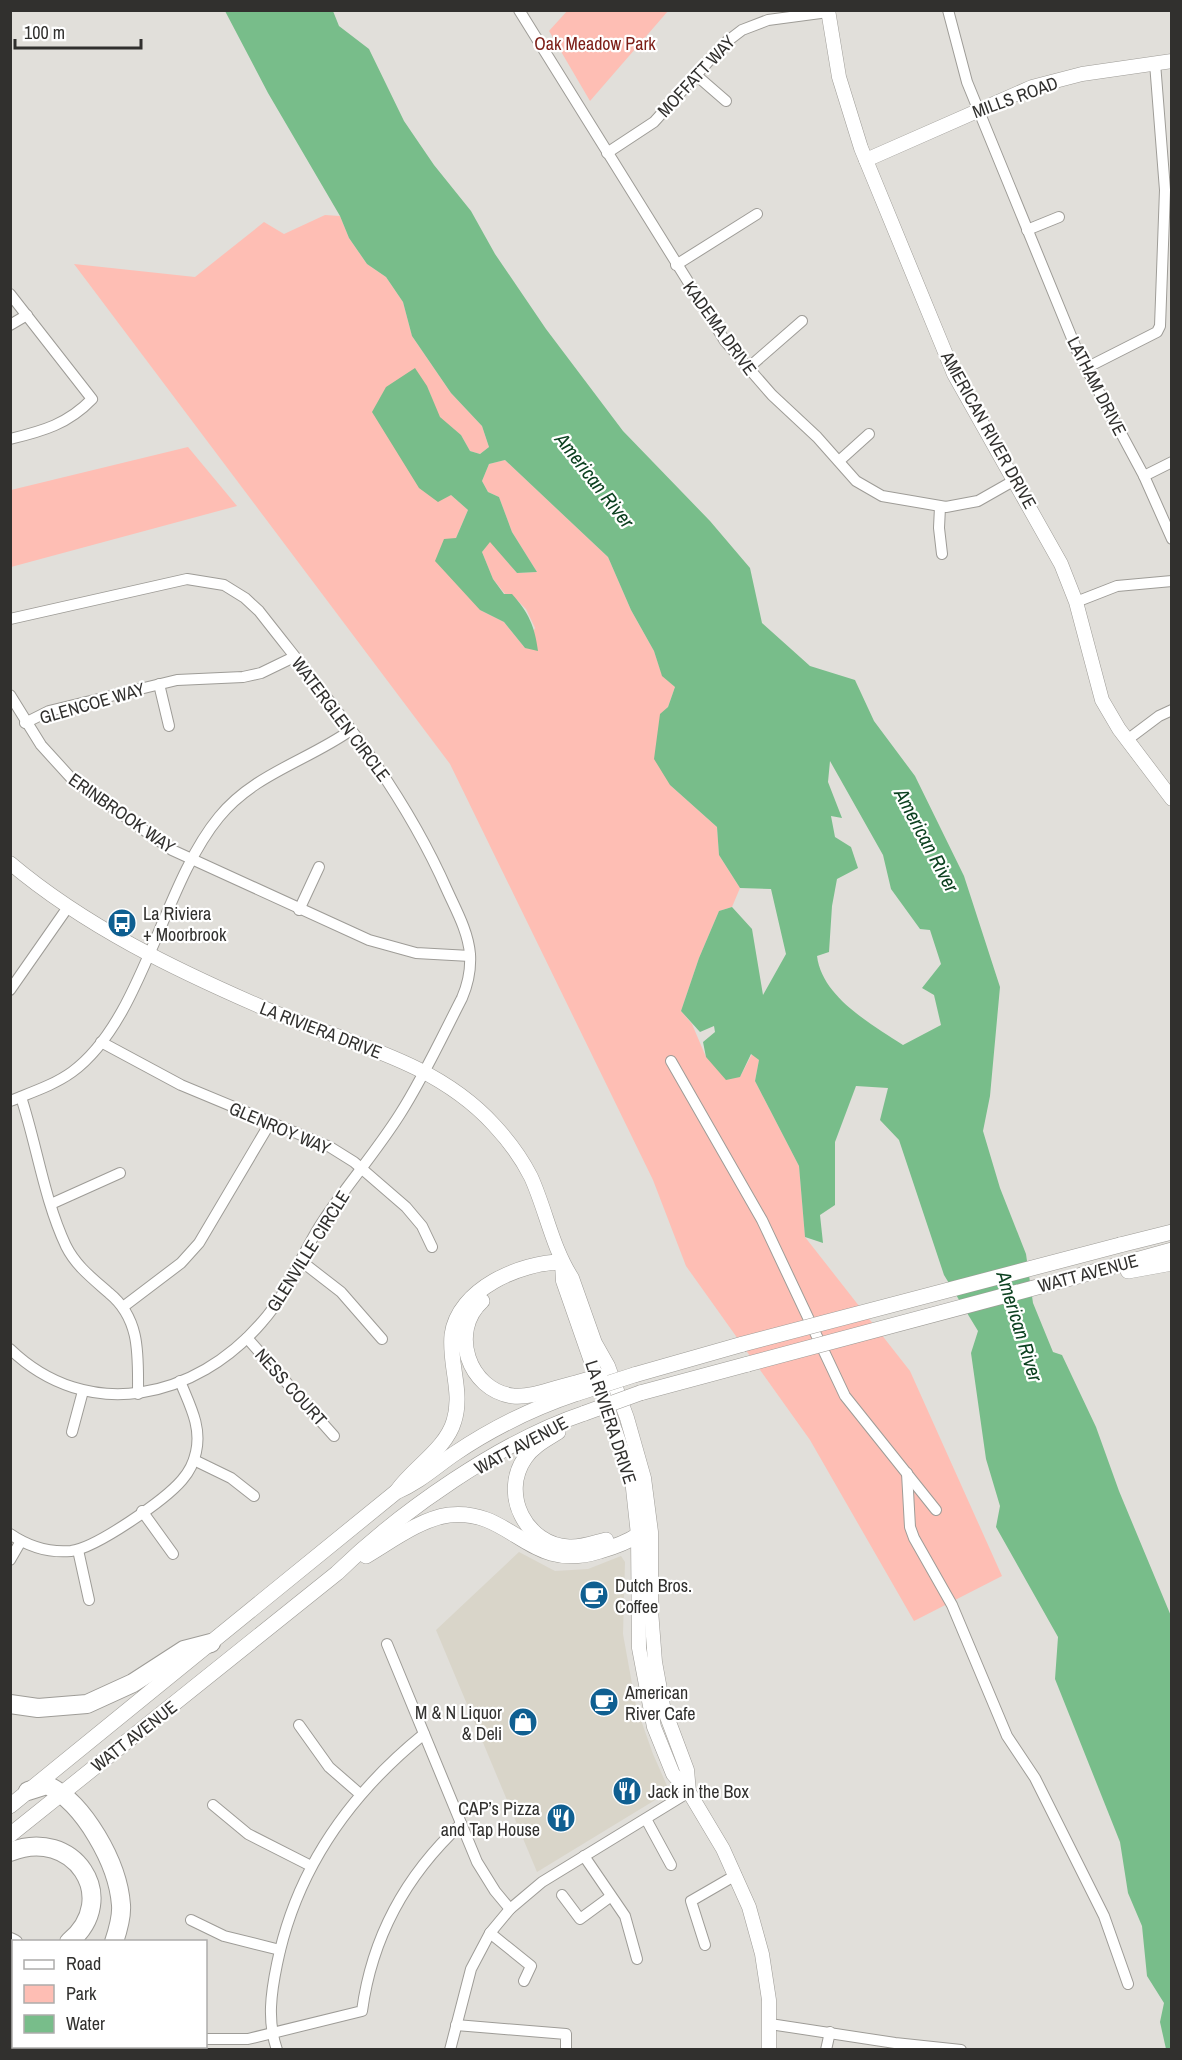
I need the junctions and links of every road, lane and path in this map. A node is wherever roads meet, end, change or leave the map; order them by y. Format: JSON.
{"nodes":[{"id":1,"x":519,"y":10,"type":"edge"},
{"id":2,"x":948,"y":10,"type":"edge"},
{"id":3,"x":828,"y":11,"type":"edge"},
{"id":4,"x":1172,"y":61,"type":"edge"},
{"id":5,"x":1155,"y":63,"type":"junction"},
{"id":6,"x":696,"y":75,"type":"junction"},
{"id":7,"x":726,"y":101,"type":"dead end"},
{"id":8,"x":978,"y":110,"type":"junction"},
{"id":9,"x":607,"y":153,"type":"junction"},
{"id":10,"x":866,"y":160,"type":"junction"},
{"id":11,"x":757,"y":214,"type":"dead end"},
{"id":12,"x":1059,"y":217,"type":"dead end"},
{"id":13,"x":1027,"y":230,"type":"junction"},
{"id":14,"x":676,"y":266,"type":"junction"},
{"id":15,"x":10,"y":294,"type":"edge"},
{"id":16,"x":27,"y":315,"type":"junction"},
{"id":17,"x":802,"y":321,"type":"dead end"},
{"id":18,"x":10,"y":326,"type":"edge"},
{"id":19,"x":1086,"y":368,"type":"junction"},
{"id":20,"x":747,"y":369,"type":"junction"},
{"id":21,"x":869,"y":434,"type":"dead end"},
{"id":22,"x":10,"y":439,"type":"edge"},
{"id":23,"x":839,"y":461,"type":"junction"},
{"id":24,"x":1172,"y":462,"type":"edge"},
{"id":25,"x":1144,"y":476,"type":"junction"},
{"id":26,"x":1014,"y":480,"type":"junction"},
{"id":27,"x":940,"y":507,"type":"junction"},
{"id":28,"x":1172,"y":539,"type":"edge"},
{"id":29,"x":942,"y":554,"type":"dead end"},
{"id":30,"x":1172,"y":581,"type":"edge"},
{"id":31,"x":1076,"y":602,"type":"junction"},
{"id":32,"x":10,"y":619,"type":"edge"},
{"id":33,"x":294,"y":657,"type":"junction"},
{"id":34,"x":159,"y":684,"type":"junction"},
{"id":35,"x":10,"y":695,"type":"edge"},
{"id":36,"x":1172,"y":710,"type":"edge"},
{"id":37,"x":26,"y":723,"type":"junction"},
{"id":38,"x":170,"y":726,"type":"dead end"},
{"id":39,"x":351,"y":730,"type":"junction"},
{"id":40,"x":1127,"y":740,"type":"junction"},
{"id":41,"x":1172,"y":799,"type":"edge"},
{"id":42,"x":192,"y":860,"type":"junction"},
{"id":43,"x":10,"y":863,"type":"edge"},
{"id":44,"x":319,"y":867,"type":"dead end"},
{"id":45,"x":68,"y":907,"type":"junction"},
{"id":46,"x":299,"y":910,"type":"junction"},
{"id":47,"x":148,"y":954,"type":"junction"},
{"id":48,"x":470,"y":956,"type":"junction"},
{"id":49,"x":10,"y":990,"type":"edge"},
{"id":50,"x":101,"y":1042,"type":"junction"},
{"id":51,"x":671,"y":1061,"type":"dead end"},
{"id":52,"x":424,"y":1071,"type":"junction"},
{"id":53,"x":16,"y":1099,"type":"edge"},
{"id":54,"x":270,"y":1123,"type":"junction"},
{"id":55,"x":361,"y":1169,"type":"junction"},
{"id":56,"x":120,"y":1173,"type":"dead end"},
{"id":57,"x":51,"y":1204,"type":"junction"},
{"id":58,"x":1169,"y":1232,"type":"edge"},
{"id":59,"x":432,"y":1247,"type":"dead end"},
{"id":60,"x":1172,"y":1251,"type":"edge"},
{"id":61,"x":301,"y":1261,"type":"junction"},
{"id":62,"x":562,"y":1262,"type":"junction"},
{"id":63,"x":1172,"y":1263,"type":"edge"},
{"id":64,"x":1127,"y":1266,"type":"junction"},
{"id":65,"x":123,"y":1307,"type":"junction"},
{"id":66,"x":247,"y":1338,"type":"junction"},
{"id":67,"x":382,"y":1339,"type":"dead end"},
{"id":68,"x":10,"y":1349,"type":"edge"},
{"id":69,"x":180,"y":1382,"type":"junction"},
{"id":70,"x":577,"y":1388,"type":"junction"},
{"id":71,"x":83,"y":1391,"type":"junction"},
{"id":72,"x":138,"y":1394,"type":"junction"},
{"id":73,"x":585,"y":1413,"type":"junction"},
{"id":74,"x":72,"y":1432,"type":"dead end"},
{"id":75,"x":334,"y":1436,"type":"dead end"},
{"id":76,"x":194,"y":1460,"type":"junction"},
{"id":77,"x":907,"y":1473,"type":"junction"},
{"id":78,"x":396,"y":1492,"type":"junction"},
{"id":79,"x":254,"y":1496,"type":"dead end"},
{"id":80,"x":936,"y":1510,"type":"dead end"},
{"id":81,"x":142,"y":1511,"type":"junction"},
{"id":82,"x":10,"y":1534,"type":"edge"},
{"id":83,"x":639,"y":1535,"type":"junction"},
{"id":84,"x":21,"y":1541,"type":"junction"},
{"id":85,"x":78,"y":1550,"type":"junction"},
{"id":86,"x":173,"y":1554,"type":"dead end"},
{"id":87,"x":10,"y":1560,"type":"edge"},
{"id":88,"x":337,"y":1573,"type":"junction"},
{"id":89,"x":89,"y":1600,"type":"dead end"},
{"id":90,"x":211,"y":1643,"type":"junction"},
{"id":91,"x":387,"y":1644,"type":"dead end"},
{"id":92,"x":642,"y":1671,"type":"junction"},
{"id":93,"x":10,"y":1704,"type":"edge"},
{"id":94,"x":668,"y":1721,"type":"junction"},
{"id":95,"x":299,"y":1725,"type":"dead end"},
{"id":96,"x":424,"y":1734,"type":"junction"},
{"id":97,"x":28,"y":1791,"type":"junction"},
{"id":98,"x":689,"y":1792,"type":"junction"},
{"id":99,"x":63,"y":1793,"type":"junction"},
{"id":100,"x":360,"y":1794,"type":"junction"},
{"id":101,"x":213,"y":1805,"type":"dead end"},
{"id":102,"x":10,"y":1806,"type":"edge"},
{"id":103,"x":646,"y":1819,"type":"junction"},
{"id":104,"x":461,"y":1824,"type":"junction"},
{"id":105,"x":10,"y":1835,"type":"edge"},
{"id":106,"x":10,"y":1852,"type":"edge"},
{"id":107,"x":584,"y":1856,"type":"junction"},
{"id":108,"x":671,"y":1865,"type":"dead end"},
{"id":109,"x":311,"y":1866,"type":"junction"},
{"id":110,"x":736,"y":1875,"type":"junction"},
{"id":111,"x":562,"y":1895,"type":"dead end"},
{"id":112,"x":610,"y":1897,"type":"junction"},
{"id":113,"x":510,"y":1909,"type":"junction"},
{"id":114,"x":191,"y":1920,"type":"dead end"},
{"id":115,"x":490,"y":1933,"type":"junction"},
{"id":116,"x":70,"y":1940,"type":"edge"},
{"id":117,"x":114,"y":1940,"type":"edge"},
{"id":118,"x":705,"y":1945,"type":"dead end"},
{"id":119,"x":279,"y":1950,"type":"junction"},
{"id":120,"x":637,"y":1959,"type":"dead end"},
{"id":121,"x":524,"y":1981,"type":"dead end"},
{"id":122,"x":1128,"y":1984,"type":"dead end"},
{"id":123,"x":770,"y":2024,"type":"junction"},
{"id":124,"x":456,"y":2025,"type":"junction"},
{"id":125,"x":830,"y":2032,"type":"junction"},
{"id":126,"x":273,"y":2034,"type":"junction"},
{"id":127,"x":207,"y":2038,"type":"edge"},
{"id":128,"x":895,"y":2046,"type":"edge"},
{"id":129,"x":277,"y":2049,"type":"edge"},
{"id":130,"x":450,"y":2049,"type":"edge"},
{"id":131,"x":566,"y":2049,"type":"edge"},
{"id":132,"x":769,"y":2049,"type":"edge"},
{"id":133,"x":826,"y":2049,"type":"edge"},
{"id":134,"x":961,"y":2049,"type":"edge"}],
"edges":[{"from":1,"to":9,"type":"street","name":"KADEMA DRIVE"},
{"from":2,"to":8,"type":"street","name":"LATHAM DRIVE"},
{"from":3,"to":6,"type":"street","name":"MOFFATT WAY"},
{"from":3,"to":10,"type":"street","name":"AMERICAN RIVER DRIVE"},
{"from":4,"to":5,"type":"street","name":"MILLS ROAD"},
{"from":5,"to":8,"type":"street","name":"MILLS ROAD"},
{"from":5,"to":19,"type":"street"},
{"from":6,"to":7,"type":"street"},
{"from":6,"to":9,"type":"street","name":"MOFFATT WAY"},
{"from":8,"to":10,"type":"street","name":"MILLS ROAD"},
{"from":8,"to":13,"type":"street","name":"LATHAM DRIVE"},
{"from":9,"to":14,"type":"street","name":"KADEMA DRIVE"},
{"from":10,"to":26,"type":"street","name":"AMERICAN RIVER DRIVE"},
{"from":11,"to":14,"type":"street"},
{"from":12,"to":13,"type":"street"},
{"from":13,"to":19,"type":"street","name":"LATHAM DRIVE"},
{"from":14,"to":20,"type":"street","name":"KADEMA DRIVE"},
{"from":15,"to":16,"type":"street"},
{"from":16,"to":18,"type":"street"},
{"from":16,"to":22,"type":"street"},
{"from":17,"to":20,"type":"street"},
{"from":19,"to":25,"type":"street","name":"LATHAM DRIVE"},
{"from":20,"to":23,"type":"street","name":"KADEMA DRIVE"},
{"from":21,"to":23,"type":"street"},
{"from":23,"to":27,"type":"street","name":"KADEMA DRIVE"},
{"from":24,"to":25,"type":"street"},
{"from":25,"to":28,"type":"street","name":"LATHAM DRIVE"},
{"from":26,"to":27,"type":"street","name":"KADEMA DRIVE"},
{"from":26,"to":31,"type":"street","name":"AMERICAN RIVER DRIVE"},
{"from":27,"to":29,"type":"street"},
{"from":30,"to":31,"type":"street"},
{"from":31,"to":40,"type":"street","name":"AMERICAN RIVER DRIVE"},
{"from":32,"to":33,"type":"street","name":"WATERGLEN CIRCLE"},
{"from":33,"to":34,"type":"street","name":"GLENCOE WAY"},
{"from":33,"to":39,"type":"street","name":"WATERGLEN CIRCLE"},
{"from":34,"to":37,"type":"street","name":"GLENCOE WAY"},
{"from":34,"to":38,"type":"street","name":"GLENCOE WAY"},
{"from":35,"to":37,"type":"street","name":"ERINBROOK WAY"},
{"from":36,"to":40,"type":"street"},
{"from":37,"to":42,"type":"street","name":"ERINBROOK WAY"},
{"from":39,"to":42,"type":"street"},
{"from":39,"to":48,"type":"street","name":"WATERGLEN CIRCLE"},
{"from":40,"to":41,"type":"street","name":"AMERICAN RIVER DRIVE"},
{"from":42,"to":46,"type":"street","name":"ERINBROOK WAY"},
{"from":42,"to":47,"type":"street"},
{"from":43,"to":45,"type":"street","name":"LA RIVIERA DRIVE"},
{"from":44,"to":46,"type":"street"},
{"from":45,"to":47,"type":"street","name":"LA RIVIERA DRIVE"},
{"from":45,"to":49,"type":"street"},
{"from":46,"to":48,"type":"street","name":"ERINBROOK WAY"},
{"from":47,"to":50,"type":"street"},
{"from":47,"to":52,"type":"street","name":"LA RIVIERA DRIVE"},
{"from":48,"to":52,"type":"street","name":"WATERGLEN CIRCLE"},
{"from":50,"to":53,"type":"street"},
{"from":50,"to":54,"type":"street","name":"GLENROY WAY"},
{"from":51,"to":77,"type":"street"},
{"from":52,"to":55,"type":"street","name":"GLENVILLE CIRCLE"},
{"from":52,"to":62,"type":"street","name":"LA RIVIERA DRIVE"},
{"from":53,"to":57,"type":"street"},
{"from":54,"to":55,"type":"street","name":"GLENROY WAY"},
{"from":54,"to":65,"type":"street"},
{"from":55,"to":59,"type":"street","name":"GLENROY WAY"},
{"from":55,"to":61,"type":"street","name":"GLENVILLE CIRCLE"},
{"from":56,"to":57,"type":"street"},
{"from":57,"to":65,"type":"street"},
{"from":58,"to":70,"type":"main road","name":"WATT AVENUE","bridge":true},
{"from":60,"to":64,"type":"main road","name":"WATT AVENUE"},
{"from":61,"to":66,"type":"street","name":"GLENVILLE CIRCLE"},
{"from":61,"to":67,"type":"street"},
{"from":62,"to":70,"type":"main road"},
{"from":62,"to":78,"type":"main road"},
{"from":62,"to":83,"type":"street","name":"LA RIVIERA DRIVE"},
{"from":62,"to":94,"type":"street","name":"LA RIVIERA DRIVE"},
{"from":63,"to":64,"type":"main road"},
{"from":64,"to":73,"type":"main road","name":"WATT AVENUE","bridge":true},
{"from":65,"to":72,"type":"street"},
{"from":66,"to":69,"type":"street","name":"GLENVILLE CIRCLE"},
{"from":66,"to":75,"type":"street","name":"NESS COURT"},
{"from":68,"to":71,"type":"street","name":"GLENVILLE CIRCLE"},
{"from":69,"to":72,"type":"street","name":"GLENVILLE CIRCLE"},
{"from":69,"to":76,"type":"street"},
{"from":70,"to":78,"type":"main road","name":"WATT AVENUE"},
{"from":71,"to":72,"type":"street","name":"GLENVILLE CIRCLE"},
{"from":71,"to":74,"type":"street"},
{"from":73,"to":83,"type":"main road"},
{"from":73,"to":88,"type":"main road","name":"WATT AVENUE"},
{"from":76,"to":79,"type":"street"},
{"from":76,"to":81,"type":"street"},
{"from":77,"to":80,"type":"street"},
{"from":77,"to":122,"type":"street"},
{"from":78,"to":90,"type":"main road","name":"WATT AVENUE"},
{"from":81,"to":85,"type":"street"},
{"from":81,"to":86,"type":"street"},
{"from":82,"to":84,"type":"street"},
{"from":83,"to":88,"type":"main road"},
{"from":83,"to":92,"type":"street","name":"LA RIVIERA DRIVE"},
{"from":84,"to":85,"type":"street"},
{"from":84,"to":87,"type":"street"},
{"from":85,"to":89,"type":"street"},
{"from":88,"to":99,"type":"main road","name":"WATT AVENUE"},
{"from":90,"to":93,"type":"highway"},
{"from":90,"to":97,"type":"main road","name":"WATT AVENUE"},
{"from":91,"to":96,"type":"street"},
{"from":92,"to":94,"type":"street"},
{"from":92,"to":98,"type":"street","name":"LA RIVIERA DRIVE"},
{"from":94,"to":98,"type":"street","name":"LA RIVIERA DRIVE"},
{"from":95,"to":100,"type":"street"},
{"from":96,"to":100,"type":"street"},
{"from":96,"to":104,"type":"street"},
{"from":97,"to":99,"type":"highway"},
{"from":97,"to":102,"type":"main road","name":"WATT AVENUE"},
{"from":98,"to":103,"type":"street"},
{"from":98,"to":110,"type":"street","name":"LA RIVIERA DRIVE"},
{"from":99,"to":105,"type":"main road","name":"WATT AVENUE"},
{"from":99,"to":117,"type":"highway"},
{"from":100,"to":109,"type":"street"},
{"from":101,"to":109,"type":"street"},
{"from":103,"to":107,"type":"street"},
{"from":103,"to":108,"type":"street"},
{"from":104,"to":113,"type":"street"},
{"from":104,"to":126,"type":"street"},
{"from":106,"to":116,"type":"highway"},
{"from":107,"to":112,"type":"street"},
{"from":107,"to":113,"type":"street"},
{"from":109,"to":119,"type":"street"},
{"from":110,"to":118,"type":"street"},
{"from":110,"to":123,"type":"street","name":"LA RIVIERA DRIVE"},
{"from":111,"to":112,"type":"street"},
{"from":112,"to":120,"type":"street"},
{"from":113,"to":115,"type":"street"},
{"from":114,"to":119,"type":"street"},
{"from":115,"to":121,"type":"street"},
{"from":115,"to":124,"type":"street"},
{"from":119,"to":126,"type":"street"},
{"from":123,"to":125,"type":"street"},
{"from":123,"to":132,"type":"street","name":"LA RIVIERA DRIVE"},
{"from":124,"to":130,"type":"street"},
{"from":124,"to":131,"type":"street"},
{"from":125,"to":128,"type":"street"},
{"from":125,"to":133,"type":"street"},
{"from":126,"to":127,"type":"street"},
{"from":126,"to":129,"type":"street"},
{"from":128,"to":134,"type":"street"}]}
